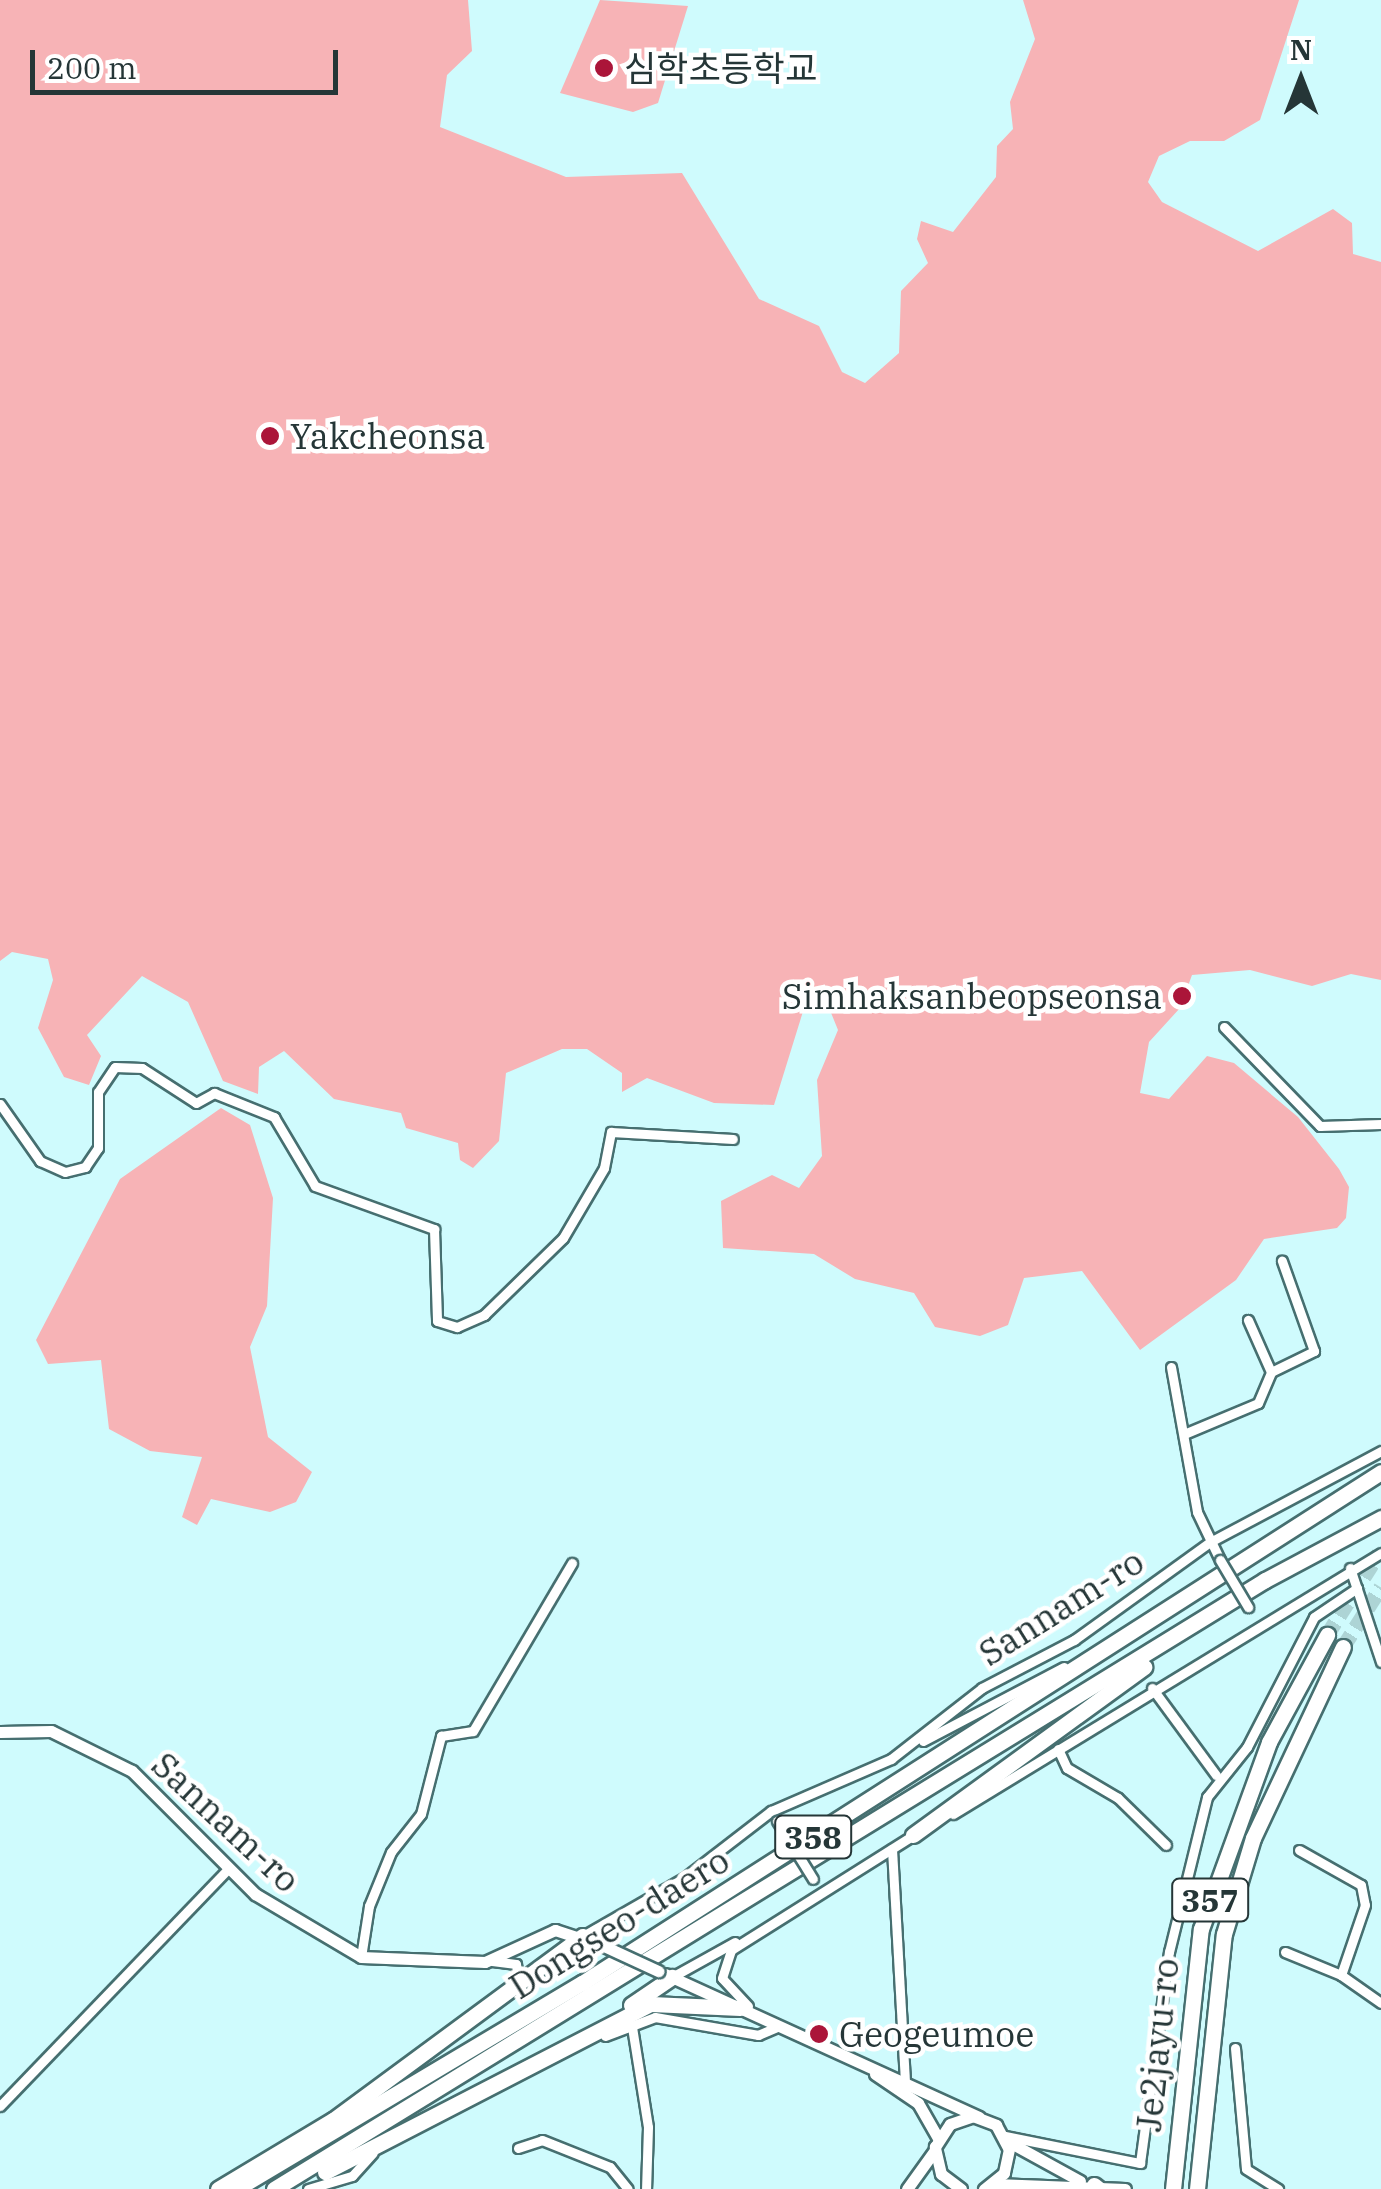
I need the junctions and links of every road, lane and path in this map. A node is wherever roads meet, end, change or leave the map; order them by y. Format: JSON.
{"nodes":[{"id":1,"x":1224,"y":1027,"type":"dead end"},
{"id":2,"x":0,"y":1104,"type":"edge"},
{"id":3,"x":1381,"y":1124,"type":"edge"},
{"id":4,"x":733,"y":1139,"type":"dead end"},
{"id":5,"x":1282,"y":1261,"type":"dead end"},
{"id":6,"x":1248,"y":1320,"type":"dead end"},
{"id":7,"x":1171,"y":1368,"type":"dead end"},
{"id":8,"x":1271,"y":1372,"type":"junction"},
{"id":9,"x":1184,"y":1434,"type":"junction"},
{"id":10,"x":1381,"y":1451,"type":"edge"},
{"id":11,"x":1381,"y":1472,"type":"edge"},
{"id":12,"x":1381,"y":1518,"type":"edge"},
{"id":13,"x":1210,"y":1542,"type":"junction"},
{"id":14,"x":1381,"y":1553,"type":"edge"},
{"id":15,"x":572,"y":1562,"type":"dead end"},
{"id":16,"x":1350,"y":1568,"type":"junction"},
{"id":17,"x":1358,"y":1588,"type":"junction"},
{"id":18,"x":1202,"y":1592,"type":"junction"},
{"id":19,"x":1227,"y":1604,"type":"junction"},
{"id":20,"x":1258,"y":1628,"type":"junction"},
{"id":21,"x":1327,"y":1634,"type":"tunnel mouth"},
{"id":22,"x":1344,"y":1647,"type":"tunnel mouth"},
{"id":23,"x":1381,"y":1662,"type":"edge"},
{"id":24,"x":1152,"y":1688,"type":"junction"},
{"id":25,"x":0,"y":1732,"type":"edge"},
{"id":26,"x":1058,"y":1749,"type":"junction"},
{"id":27,"x":891,"y":1759,"type":"junction"},
{"id":28,"x":1216,"y":1775,"type":"junction"},
{"id":29,"x":774,"y":1816,"type":"junction"},
{"id":30,"x":913,"y":1835,"type":"junction"},
{"id":31,"x":1166,"y":1845,"type":"dead end"},
{"id":32,"x":892,"y":1849,"type":"junction"},
{"id":33,"x":1300,"y":1850,"type":"dead end"},
{"id":34,"x":229,"y":1868,"type":"junction"},
{"id":35,"x":818,"y":1892,"type":"junction"},
{"id":36,"x":751,"y":1933,"type":"junction"},
{"id":37,"x":583,"y":1936,"type":"junction"},
{"id":38,"x":1286,"y":1952,"type":"dead end"},
{"id":39,"x":361,"y":1957,"type":"junction"},
{"id":40,"x":484,"y":1962,"type":"junction"},
{"id":41,"x":665,"y":1974,"type":"junction"},
{"id":42,"x":1341,"y":1974,"type":"junction"},
{"id":43,"x":518,"y":1987,"type":"junction"},
{"id":44,"x":1381,"y":2003,"type":"edge"},
{"id":45,"x":740,"y":2008,"type":"junction"},
{"id":46,"x":764,"y":2019,"type":"junction"},
{"id":47,"x":779,"y":2026,"type":"junction"},
{"id":48,"x":632,"y":2028,"type":"junction"},
{"id":49,"x":590,"y":2032,"type":"junction"},
{"id":50,"x":1236,"y":2048,"type":"dead end"},
{"id":51,"x":860,"y":2063,"type":"junction"},
{"id":52,"x":905,"y":2080,"type":"junction"},
{"id":53,"x":0,"y":2106,"type":"edge"},
{"id":54,"x":979,"y":2117,"type":"junction"},
{"id":55,"x":1006,"y":2138,"type":"junction"},
{"id":56,"x":936,"y":2144,"type":"junction"},
{"id":57,"x":518,"y":2148,"type":"dead end"},
{"id":58,"x":352,"y":2176,"type":"junction"},
{"id":59,"x":1092,"y":2186,"type":"edge"},
{"id":60,"x":988,"y":2188,"type":"edge"},
{"id":61,"x":218,"y":2189,"type":"edge"},
{"id":62,"x":236,"y":2189,"type":"edge"},
{"id":63,"x":274,"y":2189,"type":"edge"},
{"id":64,"x":295,"y":2189,"type":"edge"},
{"id":65,"x":308,"y":2189,"type":"edge"},
{"id":66,"x":351,"y":2189,"type":"edge"},
{"id":67,"x":628,"y":2189,"type":"edge"},
{"id":68,"x":646,"y":2189,"type":"edge"},
{"id":69,"x":907,"y":2189,"type":"edge"},
{"id":70,"x":960,"y":2189,"type":"edge"},
{"id":71,"x":1125,"y":2189,"type":"edge"},
{"id":72,"x":1173,"y":2189,"type":"edge"},
{"id":73,"x":1197,"y":2189,"type":"edge"},
{"id":74,"x":1278,"y":2189,"type":"edge"}],
"edges":[{"from":1,"to":3,"type":"street"},
{"from":2,"to":4,"type":"street"},
{"from":5,"to":8,"type":"street"},
{"from":6,"to":8,"type":"street"},
{"from":7,"to":9,"type":"street"},
{"from":8,"to":9,"type":"street"},
{"from":9,"to":13,"type":"street"},
{"from":10,"to":13,"type":"street","name":"Sannam-ro"},
{"from":11,"to":18,"type":"highway","name":"Dongseo-daero","number":"358"},
{"from":12,"to":19,"type":"highway","name":"Dongseo-daero","number":"358"},
{"from":13,"to":20,"type":"street","bridge":true},
{"from":13,"to":27,"type":"street","name":"Sannam-ro"},
{"from":14,"to":16,"type":"street"},
{"from":15,"to":39,"type":"street"},
{"from":16,"to":17,"type":"street"},
{"from":16,"to":20,"type":"street"},
{"from":17,"to":23,"type":"street"},
{"from":17,"to":28,"type":"street"},
{"from":18,"to":27,"type":"street"},
{"from":18,"to":62,"type":"highway","name":"Dongseo-daero","number":"358"},
{"from":19,"to":30,"type":"highway"},
{"from":19,"to":63,"type":"highway","name":"Dongseo-daero","number":"358"},
{"from":20,"to":24,"type":"street"},
{"from":21,"to":72,"type":"highway","name":"Je2jayu-ro","number":"357"},
{"from":22,"to":73,"type":"highway","name":"Je2jayu-ro","number":"357"},
{"from":24,"to":26,"type":"street"},
{"from":24,"to":28,"type":"street"},
{"from":25,"to":34,"type":"street","name":"Sannam-ro"},
{"from":26,"to":30,"type":"street"},
{"from":26,"to":31,"type":"street"},
{"from":27,"to":29,"type":"street","name":"Sannam-ro"},
{"from":28,"to":55,"type":"street"},
{"from":29,"to":35,"type":"street","bridge":true},
{"from":29,"to":37,"type":"street","name":"Sannam-ro"},
{"from":30,"to":32,"type":"street"},
{"from":32,"to":35,"type":"street"},
{"from":32,"to":52,"type":"street"},
{"from":33,"to":42,"type":"street"},
{"from":34,"to":39,"type":"street","name":"Sannam-ro"},
{"from":34,"to":53,"type":"street"},
{"from":35,"to":36,"type":"street"},
{"from":36,"to":41,"type":"street"},
{"from":36,"to":46,"type":"street"},
{"from":37,"to":40,"type":"street"},
{"from":37,"to":41,"type":"street","bridge":true},
{"from":37,"to":43,"type":"highway"},
{"from":38,"to":42,"type":"street"},
{"from":39,"to":40,"type":"street"},
{"from":40,"to":43,"type":"street"},
{"from":41,"to":45,"type":"street"},
{"from":41,"to":49,"type":"highway"},
{"from":42,"to":44,"type":"street"},
{"from":43,"to":61,"type":"highway"},
{"from":45,"to":46,"type":"street"},
{"from":45,"to":49,"type":"highway"},
{"from":46,"to":47,"type":"street"},
{"from":47,"to":48,"type":"street"},
{"from":47,"to":51,"type":"street"},
{"from":48,"to":58,"type":"street"},
{"from":48,"to":68,"type":"street"},
{"from":49,"to":64,"type":"highway"},
{"from":50,"to":74,"type":"street"},
{"from":51,"to":52,"type":"street"},
{"from":51,"to":56,"type":"street"},
{"from":52,"to":54,"type":"street"},
{"from":54,"to":55,"type":"street"},
{"from":54,"to":56,"type":"street"},
{"from":55,"to":59,"type":"street"},
{"from":55,"to":60,"type":"street"},
{"from":56,"to":69,"type":"street"},
{"from":56,"to":70,"type":"street"},
{"from":57,"to":67,"type":"street"},
{"from":58,"to":65,"type":"street"},
{"from":58,"to":66,"type":"street"},
{"from":59,"to":60,"type":"street"},
{"from":59,"to":71,"type":"street"}]}
